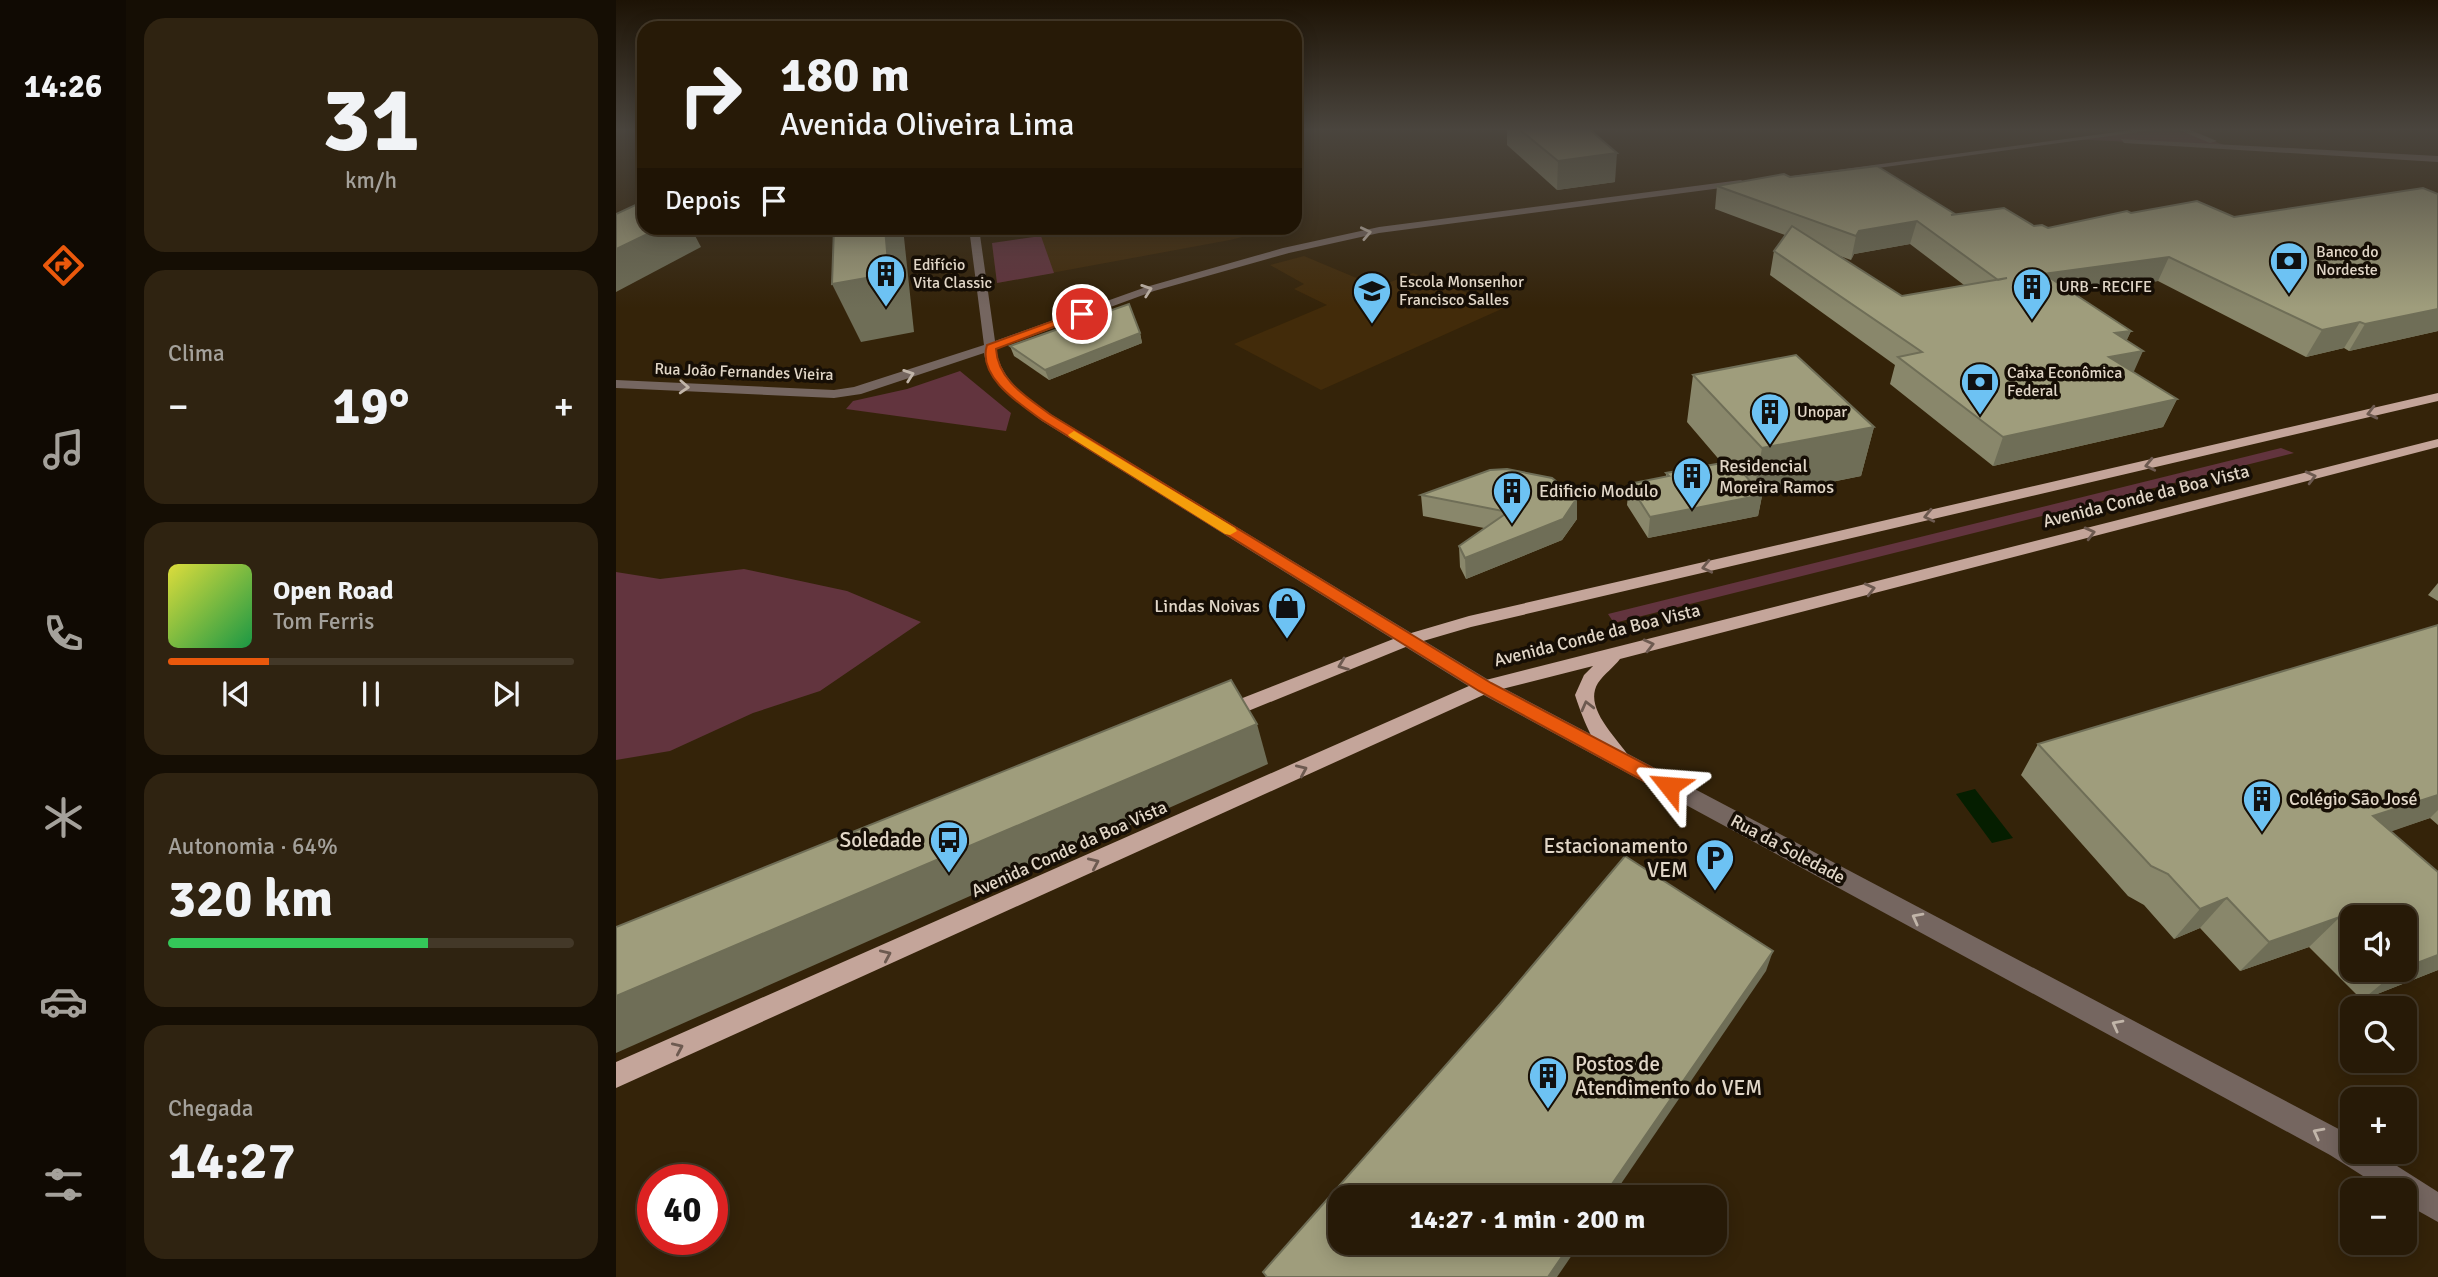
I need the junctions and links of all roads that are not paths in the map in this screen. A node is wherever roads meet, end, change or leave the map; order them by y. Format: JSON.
{"nodes":[{"id":1,"x":1695,"y":189,"type":"edge"},
{"id":2,"x":975,"y":235,"type":"edge"},
{"id":3,"x":990,"y":347,"type":"junction"},
{"id":4,"x":616,"y":384,"type":"edge"},
{"id":5,"x":2438,"y":397,"type":"edge"},
{"id":6,"x":2438,"y":443,"type":"edge"},
{"id":7,"x":1407,"y":640,"type":"junction"},
{"id":8,"x":1616,"y":653,"type":"junction"},
{"id":9,"x":1485,"y":687,"type":"junction"},
{"id":10,"x":1207,"y":720,"type":"edge"},
{"id":11,"x":1621,"y":760,"type":"junction"},
{"id":12,"x":616,"y":1075,"type":"edge"},
{"id":13,"x":2438,"y":1208,"type":"edge"}],
"edges":[{"from":3,"to":1,"type":"street","name":"Rua João Fernandes Vieira","one_way":true},
{"from":2,"to":3,"type":"street","name":"Rua da Soledade"},
{"from":4,"to":3,"type":"street","name":"Rua João Fernandes Vieira","one_way":true},
{"from":3,"to":7,"type":"street","name":"Rua da Soledade"},
{"from":5,"to":7,"type":"main road","name":"Avenida Conde da Boa Vista","one_way":true},
{"from":8,"to":6,"type":"main road","name":"Avenida Conde da Boa Vista","one_way":true},
{"from":7,"to":9,"type":"street","name":"Rua da Soledade"},
{"from":7,"to":10,"type":"main road","name":"Avenida Conde da Boa Vista","one_way":true},
{"from":8,"to":9,"type":"main road","name":"Avenida Conde da Boa Vista"},
{"from":11,"to":8,"type":"main road","one_way":true},
{"from":9,"to":11,"type":"street","name":"Rua da Soledade"},
{"from":12,"to":9,"type":"main road","name":"Avenida Conde da Boa Vista","one_way":true},
{"from":13,"to":11,"type":"street","name":"Rua da Soledade","one_way":true}]}
